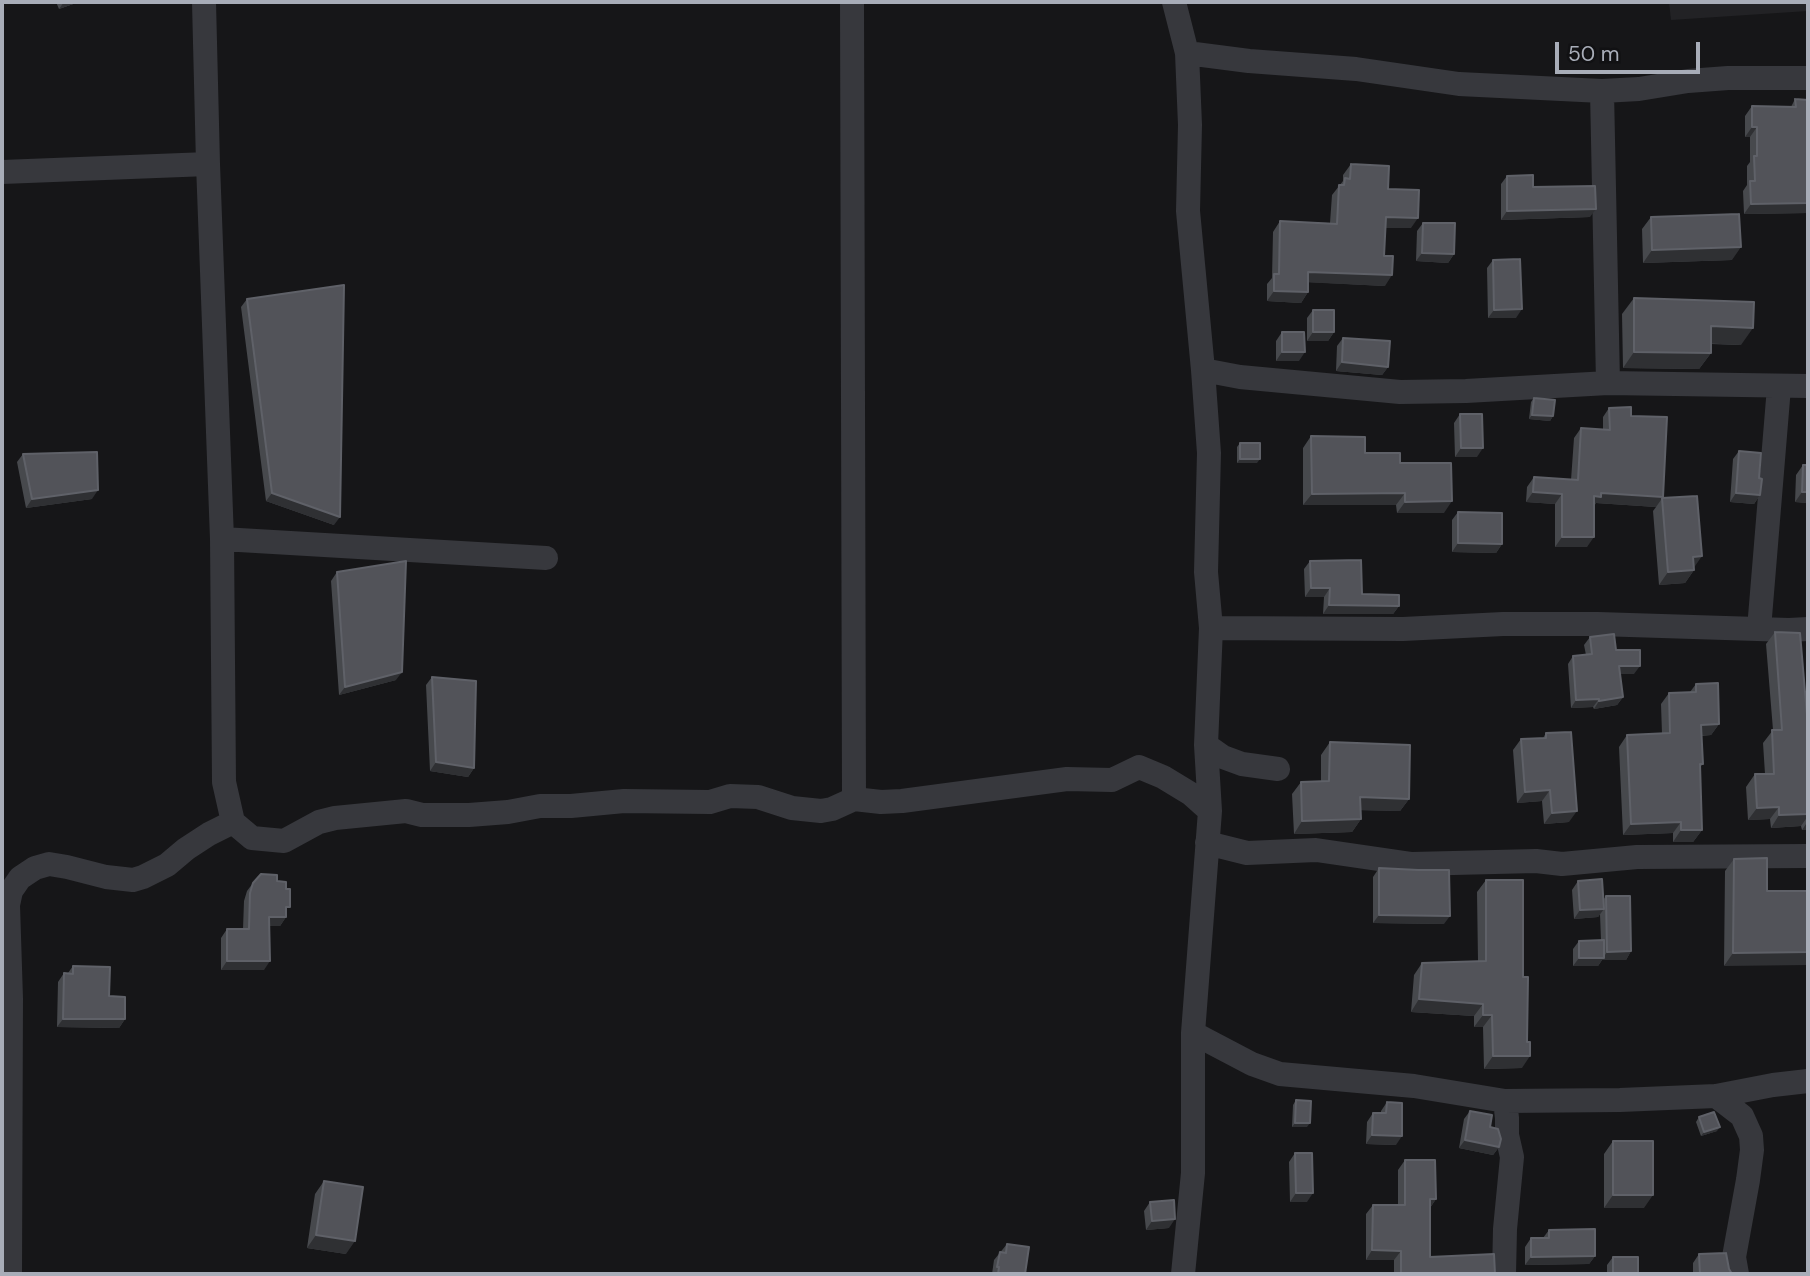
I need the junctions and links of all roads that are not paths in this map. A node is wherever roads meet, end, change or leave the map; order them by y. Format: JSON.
{"nodes":[{"id":1,"x":204,"y":2,"type":"edge"},
{"id":2,"x":852,"y":2,"type":"edge"},
{"id":3,"x":1174,"y":2,"type":"edge"},
{"id":4,"x":1187,"y":53,"type":"junction"},
{"id":5,"x":1808,"y":78,"type":"edge"},
{"id":6,"x":1602,"y":91,"type":"junction"},
{"id":7,"x":208,"y":164,"type":"junction"},
{"id":8,"x":2,"y":172,"type":"edge"},
{"id":9,"x":1203,"y":370,"type":"junction"},
{"id":10,"x":1608,"y":383,"type":"junction"},
{"id":11,"x":1808,"y":386,"type":"edge"},
{"id":12,"x":1779,"y":387,"type":"junction"},
{"id":13,"x":222,"y":539,"type":"junction"},
{"id":14,"x":546,"y":558,"type":"dead end"},
{"id":15,"x":1211,"y":628,"type":"junction"},
{"id":16,"x":1759,"y":629,"type":"junction"},
{"id":17,"x":1808,"y":629,"type":"edge"},
{"id":18,"x":1206,"y":745,"type":"junction"},
{"id":19,"x":1278,"y":769,"type":"dead end"},
{"id":20,"x":854,"y":799,"type":"junction"},
{"id":21,"x":1210,"y":811,"type":"junction"},
{"id":22,"x":233,"y":822,"type":"junction"},
{"id":23,"x":1207,"y":843,"type":"junction"},
{"id":24,"x":1808,"y":856,"type":"edge"},
{"id":25,"x":1193,"y":1033,"type":"junction"},
{"id":26,"x":1808,"y":1081,"type":"edge"},
{"id":27,"x":1716,"y":1096,"type":"junction"},
{"id":28,"x":1505,"y":1101,"type":"junction"},
{"id":29,"x":10,"y":1274,"type":"edge"},
{"id":30,"x":1183,"y":1274,"type":"edge"},
{"id":31,"x":1504,"y":1274,"type":"edge"},
{"id":32,"x":1737,"y":1274,"type":"edge"}],
"edges":[{"from":1,"to":7,"type":"street"},
{"from":2,"to":20,"type":"street"},
{"from":3,"to":4,"type":"street"},
{"from":4,"to":6,"type":"street"},
{"from":4,"to":9,"type":"street"},
{"from":5,"to":6,"type":"street"},
{"from":6,"to":10,"type":"street"},
{"from":7,"to":8,"type":"street"},
{"from":7,"to":13,"type":"street"},
{"from":9,"to":10,"type":"street"},
{"from":9,"to":15,"type":"street"},
{"from":10,"to":12,"type":"street"},
{"from":11,"to":12,"type":"street"},
{"from":12,"to":16,"type":"street"},
{"from":13,"to":14,"type":"street"},
{"from":13,"to":22,"type":"street"},
{"from":15,"to":16,"type":"street"},
{"from":15,"to":18,"type":"street"},
{"from":16,"to":17,"type":"street"},
{"from":18,"to":19,"type":"street"},
{"from":18,"to":21,"type":"street"},
{"from":20,"to":21,"type":"street"},
{"from":20,"to":22,"type":"street"},
{"from":21,"to":23,"type":"street"},
{"from":22,"to":29,"type":"street"},
{"from":23,"to":24,"type":"street"},
{"from":23,"to":25,"type":"street"},
{"from":25,"to":28,"type":"street"},
{"from":25,"to":30,"type":"street"},
{"from":26,"to":27,"type":"street"},
{"from":27,"to":28,"type":"street"},
{"from":27,"to":32,"type":"street"},
{"from":28,"to":31,"type":"street"}]}
